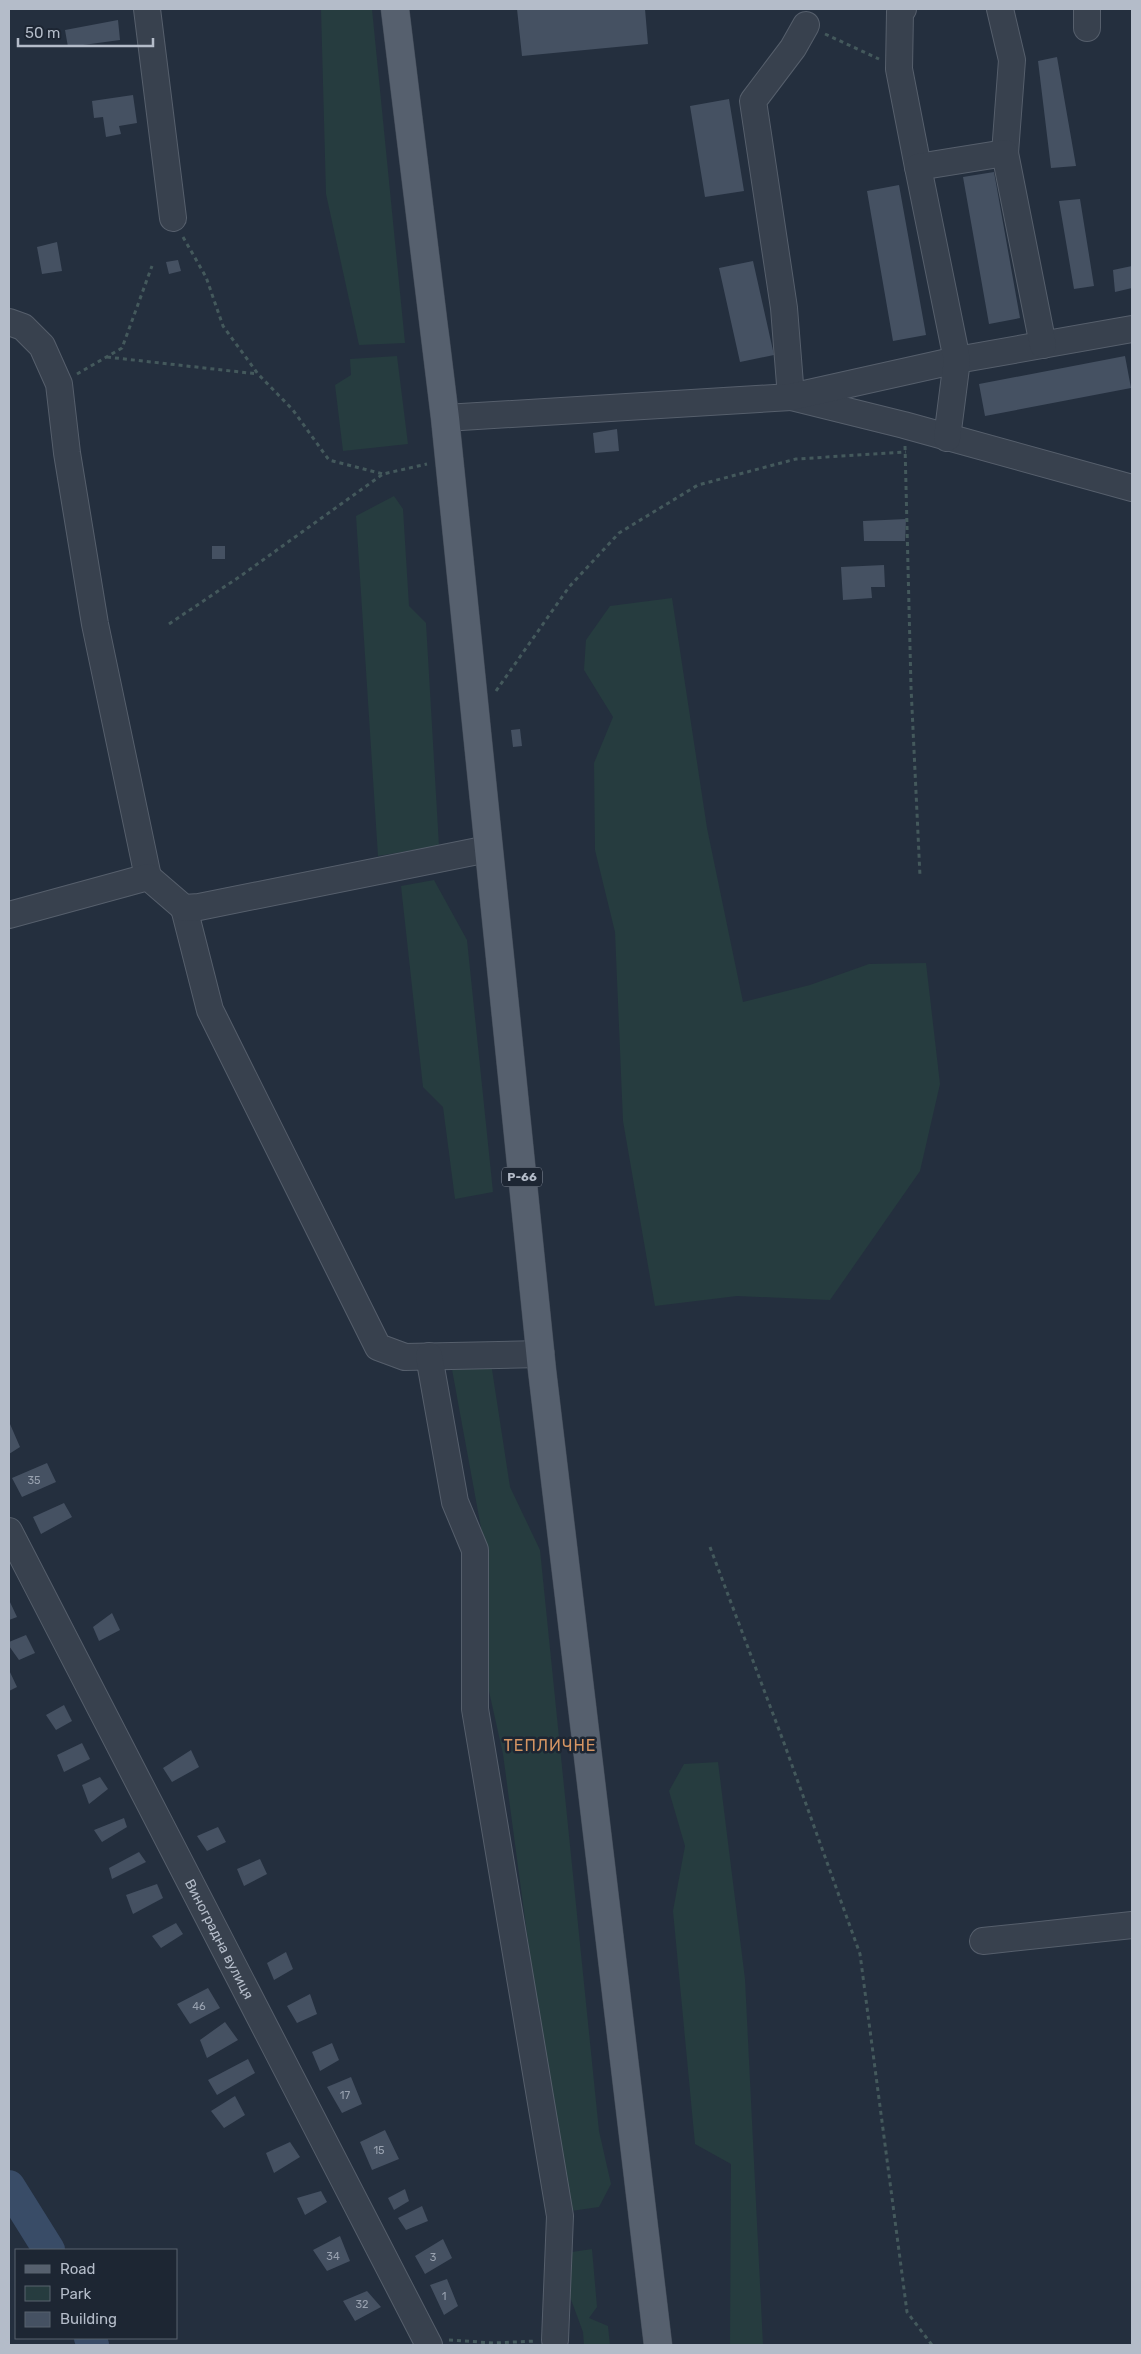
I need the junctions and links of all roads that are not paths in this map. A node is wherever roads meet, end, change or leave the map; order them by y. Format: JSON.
{"nodes":[{"id":1,"x":147,"y":9,"type":"edge"},
{"id":2,"x":394,"y":9,"type":"edge"},
{"id":3,"x":903,"y":9,"type":"edge"},
{"id":4,"x":1000,"y":9,"type":"edge"},
{"id":5,"x":806,"y":25,"type":"road end"},
{"id":6,"x":1005,"y":153,"type":"junction"},
{"id":7,"x":918,"y":167,"type":"junction"},
{"id":8,"x":173,"y":218,"type":"road end"},
{"id":9,"x":9,"y":322,"type":"edge"},
{"id":10,"x":1132,"y":329,"type":"edge"},
{"id":11,"x":1043,"y":345,"type":"junction"},
{"id":12,"x":957,"y":360,"type":"junction"},
{"id":13,"x":791,"y":397,"type":"junction"},
{"id":14,"x":445,"y":418,"type":"junction"},
{"id":15,"x":947,"y":438,"type":"junction"},
{"id":16,"x":1132,"y":488,"type":"edge"},
{"id":17,"x":488,"y":849,"type":"junction"},
{"id":18,"x":148,"y":878,"type":"junction"},
{"id":19,"x":184,"y":908,"type":"junction"},
{"id":20,"x":9,"y":915,"type":"edge"},
{"id":21,"x":541,"y":1354,"type":"junction"},
{"id":22,"x":429,"y":1356,"type":"junction"},
{"id":23,"x":9,"y":1531,"type":"edge"},
{"id":24,"x":1132,"y":1925,"type":"edge"},
{"id":25,"x":983,"y":1941,"type":"dead end"},
{"id":26,"x":555,"y":2340,"type":"road end"},
{"id":27,"x":427,"y":2341,"type":"edge"},
{"id":28,"x":658,"y":2345,"type":"edge"}],
"edges":[{"from":1,"to":8,"type":"street"},
{"from":2,"to":14,"type":"main road","number":"Р-66"},
{"from":3,"to":7,"type":"street"},
{"from":4,"to":6,"type":"street"},
{"from":5,"to":13,"type":"street"},
{"from":6,"to":7,"type":"street"},
{"from":6,"to":11,"type":"street"},
{"from":7,"to":12,"type":"street"},
{"from":9,"to":18,"type":"street"},
{"from":10,"to":11,"type":"street"},
{"from":11,"to":12,"type":"street"},
{"from":12,"to":13,"type":"street"},
{"from":12,"to":15,"type":"street"},
{"from":13,"to":14,"type":"street"},
{"from":13,"to":15,"type":"street"},
{"from":14,"to":17,"type":"main road","number":"Р-66"},
{"from":15,"to":16,"type":"street"},
{"from":17,"to":19,"type":"street"},
{"from":17,"to":21,"type":"main road","number":"Р-66"},
{"from":18,"to":19,"type":"street"},
{"from":18,"to":20,"type":"street"},
{"from":19,"to":22,"type":"street"},
{"from":21,"to":22,"type":"street"},
{"from":21,"to":28,"type":"main road","number":"Р-66"},
{"from":22,"to":26,"type":"street"},
{"from":23,"to":27,"type":"street","name":"Виноградна вулиця"},
{"from":24,"to":25,"type":"street"}]}
